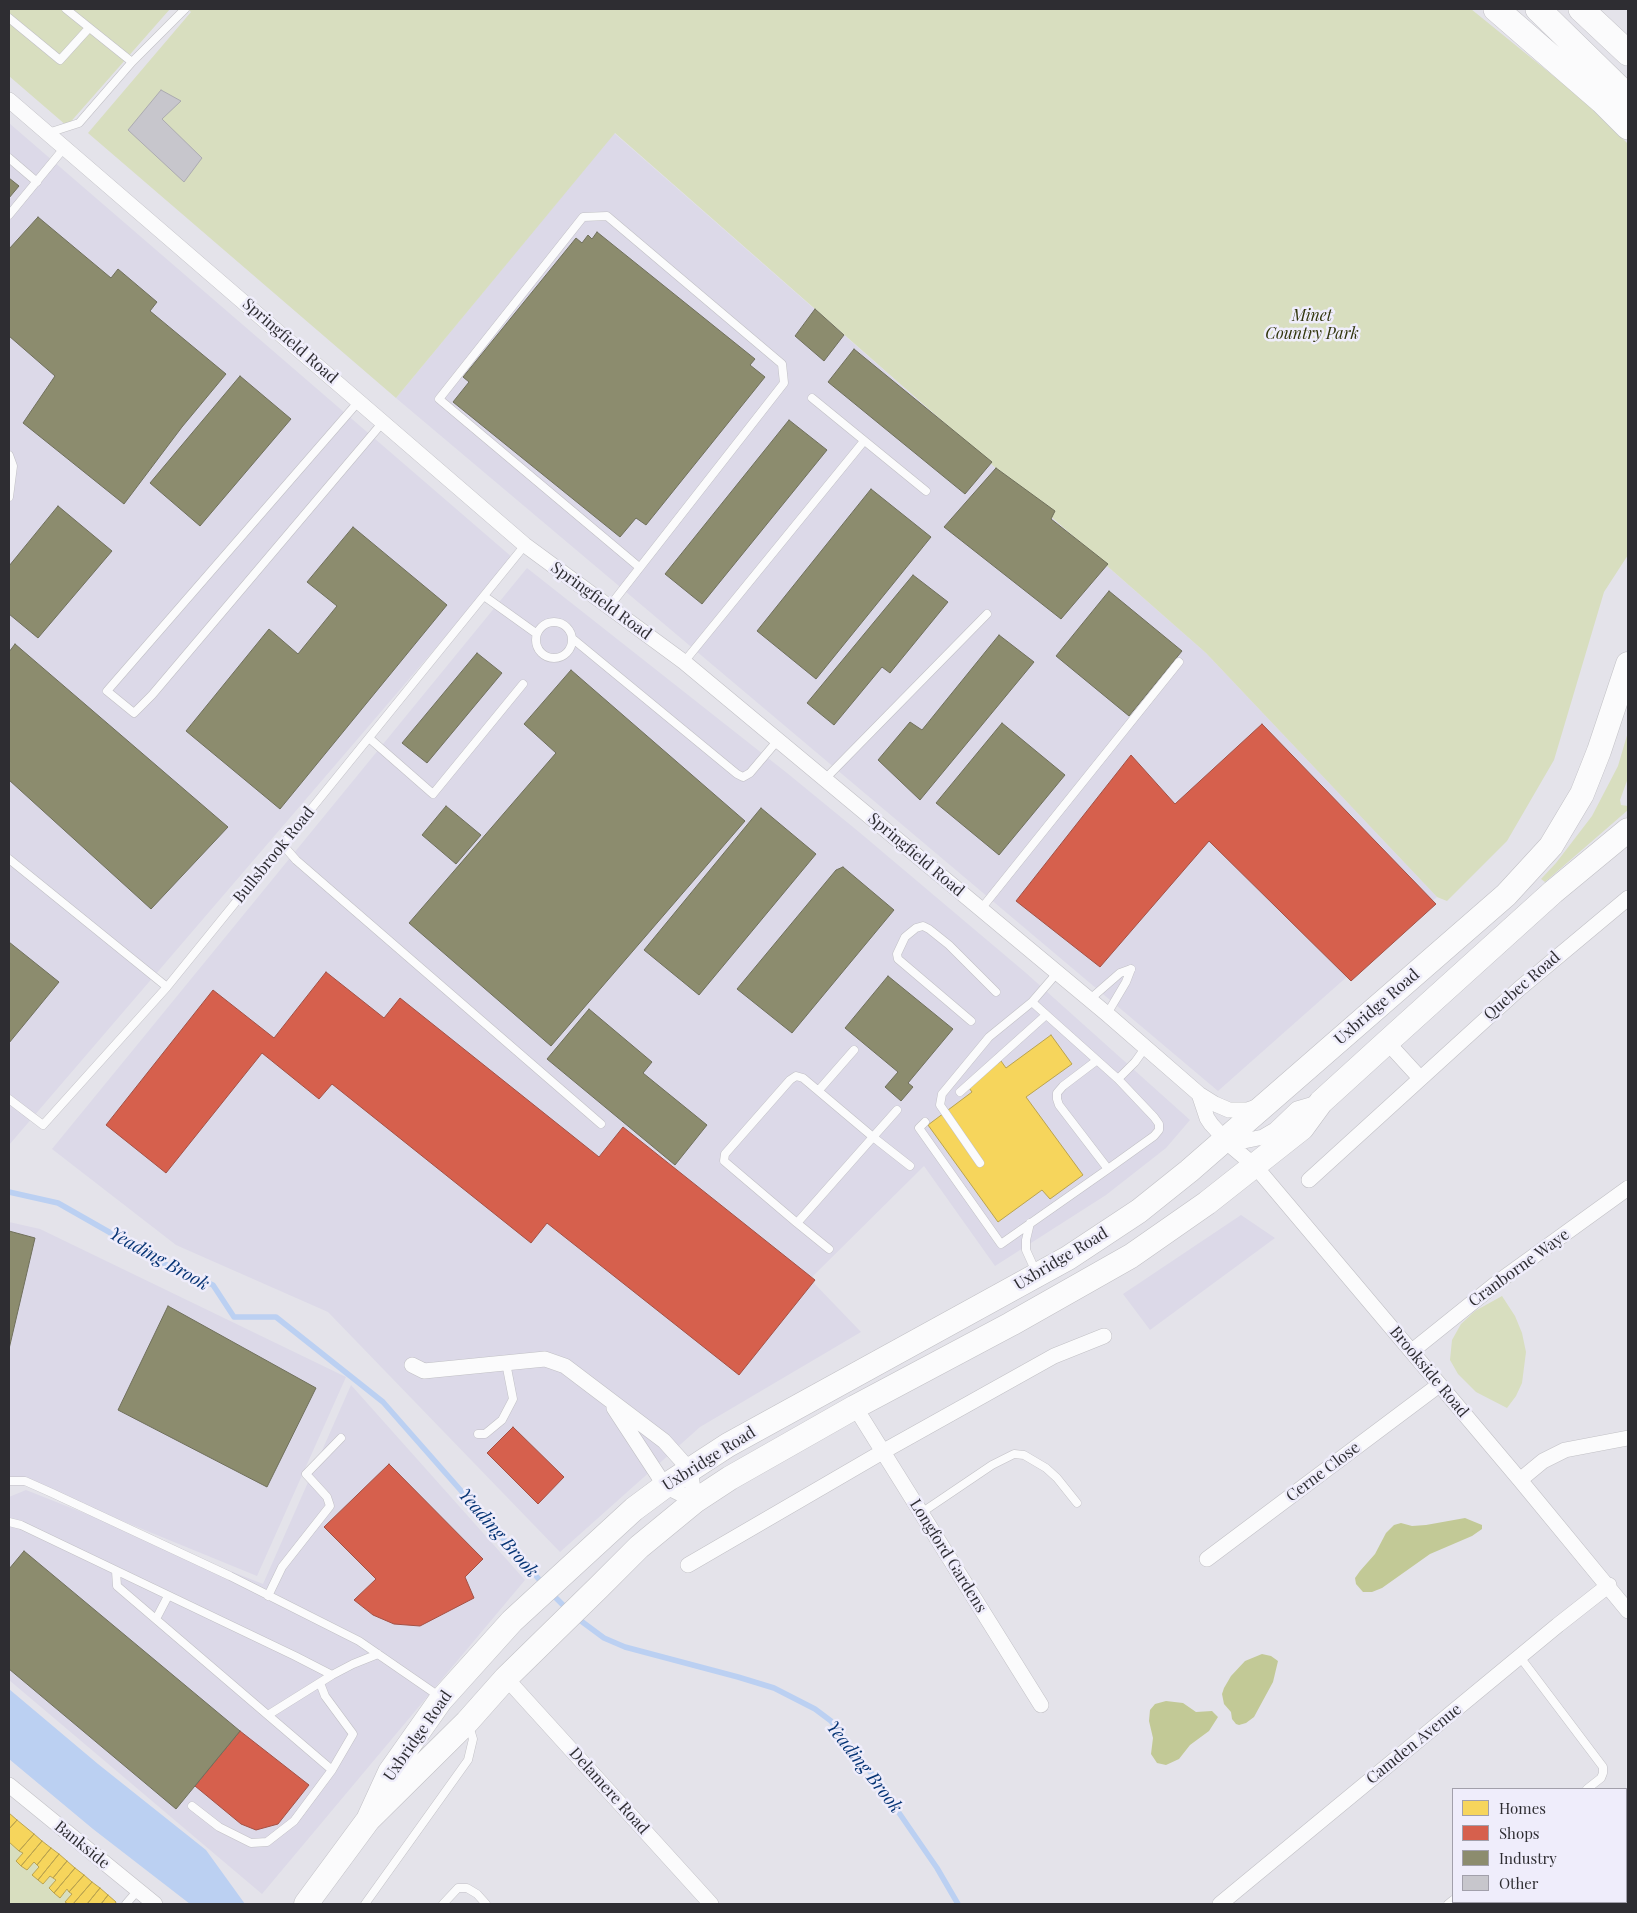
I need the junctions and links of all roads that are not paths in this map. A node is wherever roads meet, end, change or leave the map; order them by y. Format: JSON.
{"nodes":[{"id":1,"x":66,"y":9,"type":"edge"},
{"id":2,"x":185,"y":9,"type":"edge"},
{"id":3,"x":1496,"y":9,"type":"edge"},
{"id":4,"x":1538,"y":9,"type":"edge"},
{"id":5,"x":1581,"y":9,"type":"edge"},
{"id":6,"x":9,"y":18,"type":"edge"},
{"id":7,"x":89,"y":28,"type":"junction"},
{"id":8,"x":1628,"y":54,"type":"edge"},
{"id":9,"x":132,"y":62,"type":"junction"},
{"id":10,"x":1628,"y":97,"type":"edge"},
{"id":11,"x":9,"y":100,"type":"edge"},
{"id":12,"x":1628,"y":127,"type":"edge"},
{"id":13,"x":48,"y":133,"type":"junction"},
{"id":14,"x":65,"y":147,"type":"junction"},
{"id":15,"x":9,"y":158,"type":"edge"},
{"id":16,"x":37,"y":182,"type":"junction"},
{"id":17,"x":9,"y":215,"type":"edge"},
{"id":18,"x":812,"y":398,"type":"dead end"},
{"id":19,"x":359,"y":402,"type":"junction"},
{"id":20,"x":383,"y":422,"type":"junction"},
{"id":21,"x":864,"y":441,"type":"junction"},
{"id":22,"x":9,"y":455,"type":"edge"},
{"id":23,"x":926,"y":491,"type":"dead end"},
{"id":24,"x":9,"y":498,"type":"edge"},
{"id":25,"x":525,"y":545,"type":"junction"},
{"id":26,"x":639,"y":566,"type":"junction"},
{"id":27,"x":484,"y":596,"type":"junction"},
{"id":28,"x":609,"y":606,"type":"junction"},
{"id":29,"x":987,"y":614,"type":"dead end"},
{"id":30,"x":537,"y":634,"type":"junction"},
{"id":31,"x":573,"y":638,"type":"junction"},
{"id":32,"x":684,"y":662,"type":"junction"},
{"id":33,"x":1179,"y":662,"type":"dead end"},
{"id":34,"x":1628,"y":664,"type":"edge"},
{"id":35,"x":523,"y":684,"type":"dead end"},
{"id":36,"x":368,"y":738,"type":"junction"},
{"id":37,"x":778,"y":740,"type":"junction"},
{"id":38,"x":825,"y":779,"type":"junction"},
{"id":39,"x":1628,"y":830,"type":"edge"},
{"id":40,"x":282,"y":844,"type":"junction"},
{"id":41,"x":9,"y":860,"type":"edge"},
{"id":42,"x":1628,"y":898,"type":"edge"},
{"id":43,"x":981,"y":909,"type":"junction"},
{"id":44,"x":1057,"y":973,"type":"junction"},
{"id":45,"x":167,"y":987,"type":"junction"},
{"id":46,"x":996,"y":992,"type":"dead end"},
{"id":47,"x":1089,"y":1000,"type":"junction"},
{"id":48,"x":1032,"y":1002,"type":"junction"},
{"id":49,"x":1106,"y":1014,"type":"junction"},
{"id":50,"x":1046,"y":1015,"type":"junction"},
{"id":51,"x":971,"y":1021,"type":"dead end"},
{"id":52,"x":1387,"y":1042,"type":"junction"},
{"id":53,"x":1145,"y":1048,"type":"junction"},
{"id":54,"x":854,"y":1050,"type":"dead end"},
{"id":55,"x":1096,"y":1061,"type":"junction"},
{"id":56,"x":1420,"y":1078,"type":"junction"},
{"id":57,"x":1118,"y":1080,"type":"junction"},
{"id":58,"x":819,"y":1090,"type":"junction"},
{"id":59,"x":960,"y":1092,"type":"dead end"},
{"id":60,"x":1199,"y":1094,"type":"junction"},
{"id":61,"x":1273,"y":1098,"type":"junction"},
{"id":62,"x":9,"y":1099,"type":"edge"},
{"id":63,"x":1322,"y":1102,"type":"junction"},
{"id":64,"x":897,"y":1110,"type":"dead end"},
{"id":65,"x":926,"y":1122,"type":"dead end"},
{"id":66,"x":601,"y":1124,"type":"dead end"},
{"id":67,"x":873,"y":1137,"type":"junction"},
{"id":68,"x":1224,"y":1140,"type":"junction"},
{"id":69,"x":980,"y":1163,"type":"dead end"},
{"id":70,"x":910,"y":1166,"type":"dead end"},
{"id":71,"x":1255,"y":1166,"type":"junction"},
{"id":72,"x":1108,"y":1169,"type":"junction"},
{"id":73,"x":1309,"y":1180,"type":"dead end"},
{"id":74,"x":1628,"y":1188,"type":"edge"},
{"id":75,"x":797,"y":1223,"type":"junction"},
{"id":76,"x":1030,"y":1223,"type":"junction"},
{"id":77,"x":829,"y":1249,"type":"dead end"},
{"id":78,"x":1037,"y":1275,"type":"junction"},
{"id":79,"x":1104,"y":1336,"type":"dead end"},
{"id":80,"x":1412,"y":1351,"type":"junction"},
{"id":81,"x":506,"y":1363,"type":"junction"},
{"id":82,"x":412,"y":1366,"type":"dead end"},
{"id":83,"x":1439,"y":1384,"type":"junction"},
{"id":84,"x":606,"y":1397,"type":"junction"},
{"id":85,"x":855,"y":1407,"type":"junction"},
{"id":86,"x":478,"y":1434,"type":"dead end"},
{"id":87,"x":342,"y":1438,"type":"dead end"},
{"id":88,"x":1628,"y":1438,"type":"edge"},
{"id":89,"x":884,"y":1451,"type":"junction"},
{"id":90,"x":690,"y":1470,"type":"junction"},
{"id":91,"x":1520,"y":1480,"type":"junction"},
{"id":92,"x":9,"y":1481,"type":"edge"},
{"id":93,"x":665,"y":1486,"type":"junction"},
{"id":94,"x":695,"y":1501,"type":"junction"},
{"id":95,"x":1077,"y":1503,"type":"dead end"},
{"id":96,"x":921,"y":1513,"type":"junction"},
{"id":97,"x":9,"y":1522,"type":"edge"},
{"id":98,"x":1207,"y":1559,"type":"dead end"},
{"id":99,"x":688,"y":1565,"type":"dead end"},
{"id":100,"x":116,"y":1571,"type":"junction"},
{"id":101,"x":1608,"y":1585,"type":"junction"},
{"id":102,"x":168,"y":1596,"type":"junction"},
{"id":103,"x":268,"y":1596,"type":"junction"},
{"id":104,"x":1628,"y":1611,"type":"edge"},
{"id":105,"x":156,"y":1619,"type":"junction"},
{"id":106,"x":512,"y":1621,"type":"junction"},
{"id":107,"x":552,"y":1634,"type":"junction"},
{"id":108,"x":378,"y":1654,"type":"junction"},
{"id":109,"x":1520,"y":1657,"type":"junction"},
{"id":110,"x":332,"y":1675,"type":"junction"},
{"id":111,"x":506,"y":1678,"type":"junction"},
{"id":112,"x":320,"y":1683,"type":"junction"},
{"id":113,"x":440,"y":1701,"type":"junction"},
{"id":114,"x":1041,"y":1705,"type":"dead end"},
{"id":115,"x":268,"y":1716,"type":"junction"},
{"id":116,"x":467,"y":1722,"type":"junction"},
{"id":117,"x":332,"y":1770,"type":"junction"},
{"id":118,"x":9,"y":1785,"type":"edge"},
{"id":119,"x":1588,"y":1788,"type":"edge"},
{"id":120,"x":192,"y":1806,"type":"dead end"},
{"id":121,"x":368,"y":1820,"type":"junction"},
{"id":122,"x":138,"y":1890,"type":"junction"},
{"id":123,"x":126,"y":1904,"type":"edge"},
{"id":124,"x":155,"y":1904,"type":"edge"},
{"id":125,"x":306,"y":1904,"type":"edge"},
{"id":126,"x":365,"y":1904,"type":"edge"},
{"id":127,"x":442,"y":1904,"type":"edge"},
{"id":128,"x":486,"y":1904,"type":"edge"},
{"id":129,"x":710,"y":1904,"type":"edge"},
{"id":130,"x":1220,"y":1904,"type":"edge"}],
"edges":[{"from":1,"to":7,"type":"lane"},
{"from":2,"to":9,"type":"lane"},
{"from":3,"to":12,"type":"highway"},
{"from":4,"to":10,"type":"highway"},
{"from":5,"to":8,"type":"highway"},
{"from":6,"to":7,"type":"lane"},
{"from":7,"to":9,"type":"lane"},
{"from":9,"to":13,"type":"lane"},
{"from":11,"to":13,"type":"street","name":"Springfield Road"},
{"from":13,"to":14,"type":"street","name":"Springfield Road"},
{"from":14,"to":16,"type":"lane"},
{"from":14,"to":19,"type":"street","name":"Springfield Road"},
{"from":15,"to":16,"type":"lane"},
{"from":16,"to":17,"type":"lane"},
{"from":18,"to":21,"type":"lane"},
{"from":19,"to":20,"type":"street","name":"Springfield Road"},
{"from":19,"to":20,"type":"lane"},
{"from":20,"to":25,"type":"street","name":"Springfield Road"},
{"from":21,"to":23,"type":"lane"},
{"from":21,"to":32,"type":"lane"},
{"from":22,"to":24,"type":"lane"},
{"from":25,"to":27,"type":"lane","name":"Bullsbrook Road"},
{"from":25,"to":28,"type":"street","name":"Springfield Road"},
{"from":26,"to":26,"type":"lane"},
{"from":26,"to":28,"type":"lane"},
{"from":27,"to":30,"type":"lane"},
{"from":27,"to":36,"type":"lane","name":"Bullsbrook Road"},
{"from":28,"to":32,"type":"street","name":"Springfield Road"},
{"from":29,"to":38,"type":"lane"},
{"from":30,"to":31,"type":"lane"},
{"from":30,"to":31,"type":"lane"},
{"from":31,"to":37,"type":"lane"},
{"from":32,"to":37,"type":"street","name":"Springfield Road"},
{"from":33,"to":43,"type":"lane"},
{"from":34,"to":61,"type":"main road","name":"Uxbridge Road"},
{"from":35,"to":36,"type":"lane"},
{"from":36,"to":40,"type":"lane","name":"Bullsbrook Road"},
{"from":37,"to":38,"type":"street","name":"Springfield Road"},
{"from":38,"to":43,"type":"street","name":"Springfield Road"},
{"from":39,"to":52,"type":"main road","name":"Uxbridge Road"},
{"from":40,"to":45,"type":"lane","name":"Bullsbrook Road"},
{"from":40,"to":66,"type":"lane"},
{"from":41,"to":45,"type":"lane"},
{"from":42,"to":56,"type":"street","name":"Quebec Road"},
{"from":43,"to":44,"type":"street","name":"Springfield Road"},
{"from":44,"to":47,"type":"street","name":"Springfield Road"},
{"from":44,"to":48,"type":"lane"},
{"from":45,"to":62,"type":"lane","name":"Bullsbrook Road"},
{"from":46,"to":51,"type":"lane"},
{"from":47,"to":49,"type":"street","name":"Springfield Road"},
{"from":47,"to":49,"type":"lane"},
{"from":48,"to":50,"type":"lane"},
{"from":48,"to":69,"type":"lane"},
{"from":49,"to":53,"type":"street","name":"Springfield Road"},
{"from":50,"to":55,"type":"lane"},
{"from":50,"to":59,"type":"lane"},
{"from":52,"to":56,"type":"street"},
{"from":52,"to":63,"type":"main road","name":"Uxbridge Road"},
{"from":53,"to":57,"type":"lane"},
{"from":53,"to":60,"type":"street","name":"Springfield Road"},
{"from":54,"to":58,"type":"lane"},
{"from":55,"to":57,"type":"lane"},
{"from":55,"to":72,"type":"lane"},
{"from":56,"to":73,"type":"street","name":"Quebec Road"},
{"from":57,"to":72,"type":"lane"},
{"from":58,"to":67,"type":"lane"},
{"from":58,"to":75,"type":"lane"},
{"from":60,"to":61,"type":"street","name":"Springfield Road"},
{"from":60,"to":68,"type":"street"},
{"from":61,"to":68,"type":"main road","name":"Uxbridge Road"},
{"from":63,"to":68,"type":"street"},
{"from":63,"to":71,"type":"main road","name":"Uxbridge Road"},
{"from":64,"to":67,"type":"lane"},
{"from":65,"to":76,"type":"lane"},
{"from":67,"to":70,"type":"lane"},
{"from":67,"to":75,"type":"lane"},
{"from":68,"to":71,"type":"street","name":"Brookside Road"},
{"from":68,"to":78,"type":"main road","name":"Uxbridge Road"},
{"from":71,"to":80,"type":"street","name":"Brookside Road"},
{"from":71,"to":85,"type":"main road","name":"Uxbridge Road"},
{"from":72,"to":76,"type":"lane"},
{"from":74,"to":80,"type":"street","name":"Cranborne Waye"},
{"from":75,"to":77,"type":"lane"},
{"from":76,"to":78,"type":"lane"},
{"from":78,"to":90,"type":"main road","name":"Uxbridge Road"},
{"from":79,"to":89,"type":"street"},
{"from":80,"to":83,"type":"street","name":"Brookside Road"},
{"from":81,"to":82,"type":"street"},
{"from":81,"to":84,"type":"street"},
{"from":81,"to":86,"type":"lane"},
{"from":83,"to":91,"type":"street","name":"Brookside Road"},
{"from":83,"to":98,"type":"street","name":"Cerne Close"},
{"from":84,"to":90,"type":"street"},
{"from":84,"to":93,"type":"street"},
{"from":85,"to":89,"type":"street","name":"Longford Gardens"},
{"from":85,"to":94,"type":"main road","name":"Uxbridge Road"},
{"from":87,"to":103,"type":"lane"},
{"from":88,"to":91,"type":"street"},
{"from":89,"to":96,"type":"street","name":"Longford Gardens"},
{"from":89,"to":99,"type":"street"},
{"from":90,"to":93,"type":"main road","name":"Uxbridge Road"},
{"from":90,"to":94,"type":"street"},
{"from":91,"to":101,"type":"street","name":"Brookside Road"},
{"from":92,"to":103,"type":"lane"},
{"from":93,"to":94,"type":"street"},
{"from":93,"to":106,"type":"main road","name":"Uxbridge Road"},
{"from":94,"to":107,"type":"main road","name":"Uxbridge Road"},
{"from":95,"to":96,"type":"lane"},
{"from":96,"to":114,"type":"street","name":"Longford Gardens"},
{"from":97,"to":100,"type":"lane"},
{"from":100,"to":102,"type":"lane"},
{"from":100,"to":105,"type":"lane"},
{"from":101,"to":104,"type":"street","name":"Brookside Road"},
{"from":101,"to":109,"type":"street","name":"Camden Avenue"},
{"from":102,"to":105,"type":"lane"},
{"from":102,"to":110,"type":"lane"},
{"from":103,"to":108,"type":"lane"},
{"from":105,"to":115,"type":"lane"},
{"from":106,"to":107,"type":"main road"},
{"from":106,"to":113,"type":"main road","name":"Uxbridge Road"},
{"from":107,"to":111,"type":"main road","name":"Uxbridge Road"},
{"from":108,"to":110,"type":"lane"},
{"from":108,"to":113,"type":"lane"},
{"from":109,"to":119,"type":"lane"},
{"from":109,"to":130,"type":"street","name":"Camden Avenue"},
{"from":110,"to":112,"type":"lane"},
{"from":111,"to":116,"type":"main road","name":"Uxbridge Road"},
{"from":111,"to":129,"type":"street","name":"Delamere Road"},
{"from":112,"to":115,"type":"lane"},
{"from":112,"to":117,"type":"lane"},
{"from":113,"to":116,"type":"main road"},
{"from":113,"to":121,"type":"main road","name":"Uxbridge Road"},
{"from":115,"to":117,"type":"lane"},
{"from":116,"to":121,"type":"main road","name":"Uxbridge Road"},
{"from":116,"to":126,"type":"lane"},
{"from":117,"to":120,"type":"lane"},
{"from":118,"to":122,"type":"street","name":"Bankside"},
{"from":121,"to":125,"type":"main road"},
{"from":122,"to":123,"type":"lane"},
{"from":122,"to":124,"type":"street","name":"Bankside"},
{"from":127,"to":128,"type":"lane"}]}
